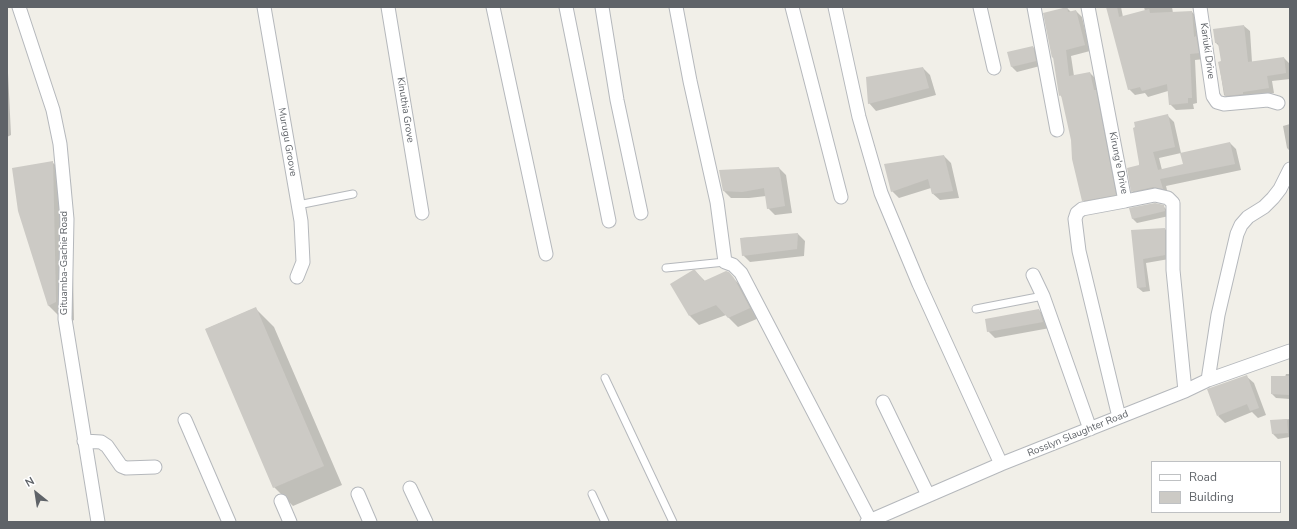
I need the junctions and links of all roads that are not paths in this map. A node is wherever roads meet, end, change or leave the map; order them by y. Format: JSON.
{"nodes":[{"id":1,"x":19,"y":7,"type":"edge"},
{"id":2,"x":264,"y":7,"type":"edge"},
{"id":3,"x":388,"y":7,"type":"edge"},
{"id":4,"x":493,"y":7,"type":"edge"},
{"id":5,"x":566,"y":7,"type":"edge"},
{"id":6,"x":602,"y":7,"type":"edge"},
{"id":7,"x":676,"y":7,"type":"edge"},
{"id":8,"x":792,"y":7,"type":"edge"},
{"id":9,"x":835,"y":7,"type":"edge"},
{"id":10,"x":980,"y":7,"type":"edge"},
{"id":11,"x":1034,"y":7,"type":"edge"},
{"id":12,"x":1088,"y":7,"type":"edge"},
{"id":13,"x":1200,"y":7,"type":"edge"},
{"id":14,"x":994,"y":68,"type":"dead end"},
{"id":15,"x":1278,"y":103,"type":"dead end"},
{"id":16,"x":1057,"y":130,"type":"dead end"},
{"id":17,"x":1290,"y":169,"type":"edge"},
{"id":18,"x":353,"y":194,"type":"dead end"},
{"id":19,"x":841,"y":196,"type":"dead end"},
{"id":20,"x":1125,"y":201,"type":"junction"},
{"id":21,"x":298,"y":205,"type":"junction"},
{"id":22,"x":422,"y":213,"type":"dead end"},
{"id":23,"x":641,"y":213,"type":"dead end"},
{"id":24,"x":609,"y":222,"type":"dead end"},
{"id":25,"x":546,"y":254,"type":"dead end"},
{"id":26,"x":725,"y":262,"type":"junction"},
{"id":27,"x":666,"y":268,"type":"dead end"},
{"id":28,"x":1033,"y":275,"type":"dead end"},
{"id":29,"x":298,"y":277,"type":"dead end"},
{"id":30,"x":1043,"y":296,"type":"junction"},
{"id":31,"x":976,"y":309,"type":"dead end"},
{"id":32,"x":1290,"y":351,"type":"edge"},
{"id":33,"x":605,"y":378,"type":"dead end"},
{"id":34,"x":1208,"y":380,"type":"junction"},
{"id":35,"x":1185,"y":391,"type":"junction"},
{"id":36,"x":883,"y":402,"type":"dead end"},
{"id":37,"x":1120,"y":417,"type":"junction"},
{"id":38,"x":186,"y":420,"type":"dead end"},
{"id":39,"x":1090,"y":429,"type":"junction"},
{"id":40,"x":84,"y":441,"type":"junction"},
{"id":41,"x":1002,"y":464,"type":"junction"},
{"id":42,"x":155,"y":467,"type":"dead end"},
{"id":43,"x":410,"y":488,"type":"dead end"},
{"id":44,"x":358,"y":494,"type":"dead end"},
{"id":45,"x":592,"y":494,"type":"dead end"},
{"id":46,"x":928,"y":495,"type":"junction"},
{"id":47,"x":281,"y":501,"type":"dead end"},
{"id":48,"x":98,"y":522,"type":"edge"},
{"id":49,"x":229,"y":522,"type":"edge"},
{"id":50,"x":290,"y":522,"type":"edge"},
{"id":51,"x":370,"y":522,"type":"edge"},
{"id":52,"x":426,"y":522,"type":"edge"},
{"id":53,"x":605,"y":522,"type":"edge"},
{"id":54,"x":674,"y":522,"type":"edge"},
{"id":55,"x":869,"y":522,"type":"edge"}],
"edges":[{"from":1,"to":40,"type":"street","name":"Gituamba-Gachie Road"},
{"from":2,"to":21,"type":"street","name":"Murugu Groove"},
{"from":3,"to":22,"type":"street","name":"Kinuthia Grove"},
{"from":4,"to":25,"type":"street"},
{"from":5,"to":24,"type":"street"},
{"from":6,"to":23,"type":"street"},
{"from":7,"to":26,"type":"street"},
{"from":8,"to":19,"type":"street"},
{"from":9,"to":41,"type":"street"},
{"from":10,"to":14,"type":"street"},
{"from":11,"to":16,"type":"street"},
{"from":12,"to":20,"type":"street","name":"Kirung'e Drive"},
{"from":13,"to":15,"type":"street","name":"Kariuki Drive"},
{"from":17,"to":34,"type":"street"},
{"from":18,"to":21,"type":"lane"},
{"from":20,"to":35,"type":"street","name":"Kirung'e Drive"},
{"from":20,"to":37,"type":"street"},
{"from":21,"to":29,"type":"street","name":"Murugu Groove"},
{"from":26,"to":27,"type":"lane"},
{"from":26,"to":55,"type":"street"},
{"from":28,"to":30,"type":"street"},
{"from":30,"to":31,"type":"lane"},
{"from":30,"to":39,"type":"street"},
{"from":32,"to":34,"type":"street","name":"Rosslyn Slaughter Road"},
{"from":33,"to":54,"type":"lane"},
{"from":34,"to":35,"type":"street","name":"Rosslyn Slaughter Road"},
{"from":35,"to":37,"type":"street","name":"Rosslyn Slaughter Road"},
{"from":36,"to":46,"type":"street"},
{"from":37,"to":39,"type":"street","name":"Rosslyn Slaughter Road"},
{"from":38,"to":49,"type":"street"},
{"from":39,"to":41,"type":"street","name":"Rosslyn Slaughter Road"},
{"from":40,"to":42,"type":"street"},
{"from":40,"to":48,"type":"street","name":"Gituamba-Gachie Road"},
{"from":41,"to":46,"type":"street","name":"Rosslyn Slaughter Road"},
{"from":43,"to":52,"type":"street"},
{"from":44,"to":51,"type":"street"},
{"from":45,"to":53,"type":"lane"},
{"from":46,"to":55,"type":"street","name":"Rosslyn Slaughter Road"},
{"from":47,"to":50,"type":"street"}]}
